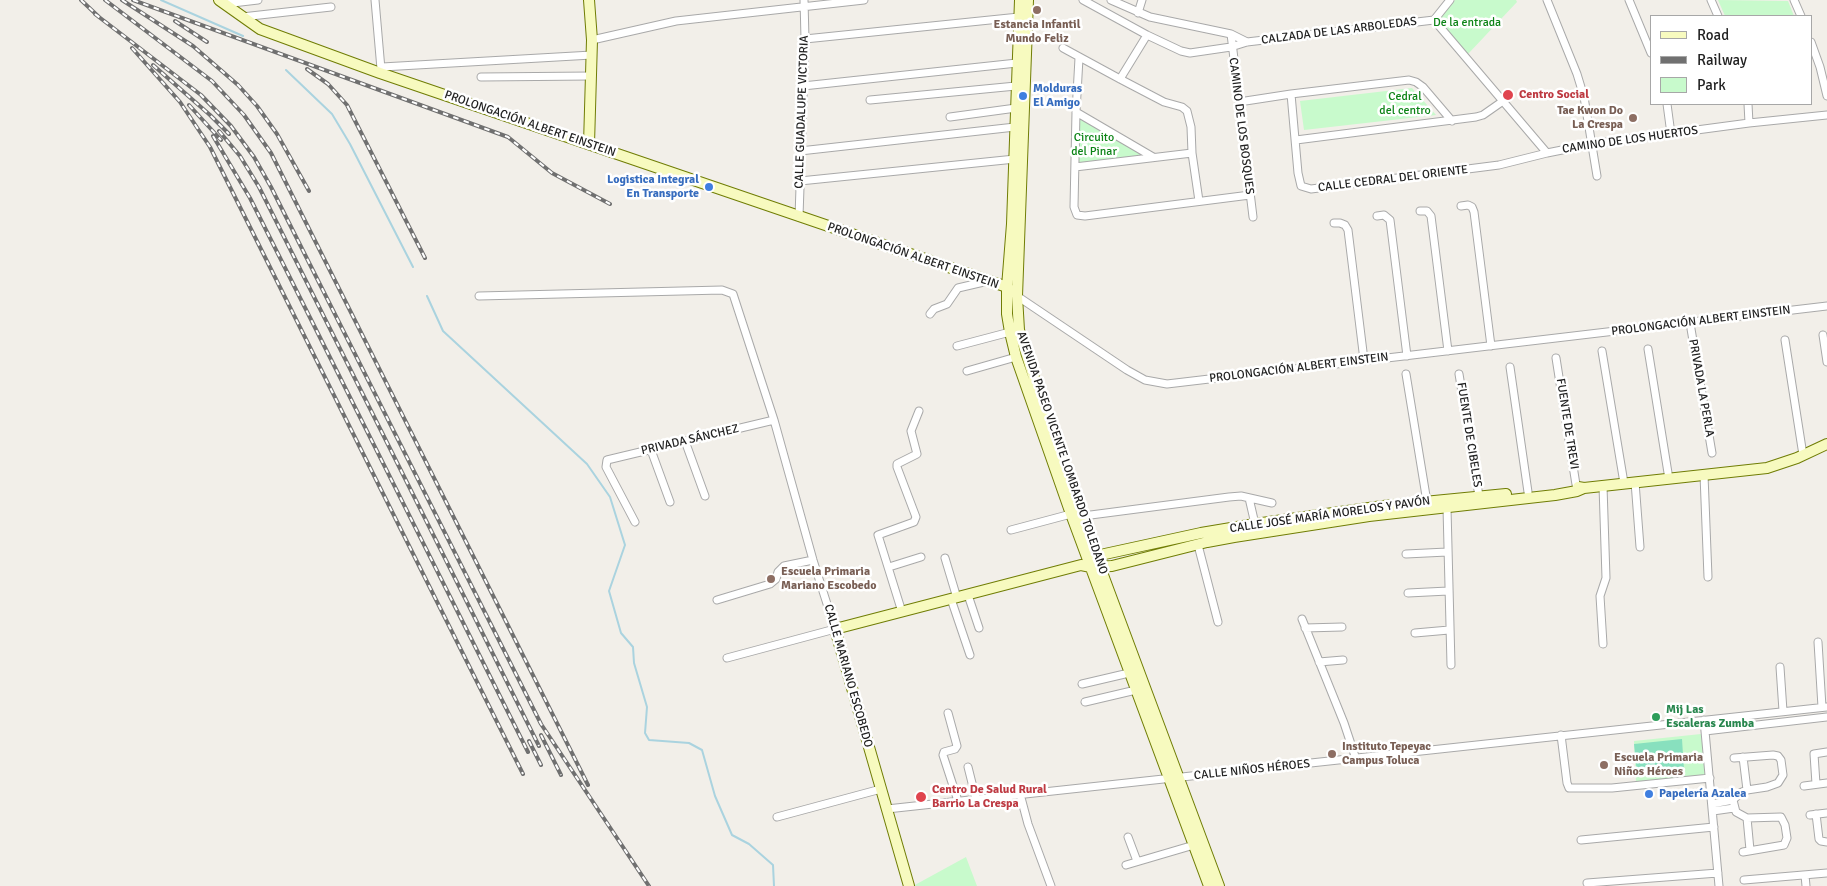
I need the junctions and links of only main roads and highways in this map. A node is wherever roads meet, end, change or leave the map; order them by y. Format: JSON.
{"nodes":[{"id":1,"x":589,"y":0,"type":"edge"},
{"id":2,"x":1020,"y":0,"type":"edge"},
{"id":3,"x":1028,"y":0,"type":"edge"},
{"id":4,"x":1037,"y":0,"type":"edge"},
{"id":5,"x":221,"y":2,"type":"edge"},
{"id":6,"x":1023,"y":14,"type":"junction"},
{"id":7,"x":589,"y":144,"type":"junction"},
{"id":8,"x":1007,"y":288,"type":"junction"},
{"id":9,"x":1017,"y":296,"type":"junction"},
{"id":10,"x":1827,"y":444,"type":"edge"},
{"id":11,"x":1579,"y":488,"type":"junction"},
{"id":12,"x":1233,"y":532,"type":"junction"},
{"id":13,"x":1091,"y":562,"type":"junction"},
{"id":14,"x":835,"y":630,"type":"joint"},
{"id":15,"x":1174,"y":778,"type":"junction"},
{"id":16,"x":909,"y":886,"type":"edge"},
{"id":17,"x":1209,"y":886,"type":"edge"},
{"id":18,"x":1219,"y":886,"type":"edge"}],
"edges":[{"from":1,"to":7,"type":"main road"},
{"from":2,"to":6,"type":"main road","name":"AVENIDA PASEO VICENTE LOMBARDO TOLEDANO"},
{"from":3,"to":6,"type":"main road","name":"AVENIDA PASEO VICENTE LOMBARDO TOLEDANO"},
{"from":4,"to":6,"type":"main road"},
{"from":5,"to":7,"type":"main road","name":"PROLONGACIÓN ALBERT EINSTEIN"},
{"from":6,"to":8,"type":"main road","name":"AVENIDA PASEO VICENTE LOMBARDO TOLEDANO"},
{"from":6,"to":9,"type":"main road","name":"AVENIDA PASEO VICENTE LOMBARDO TOLEDANO"},
{"from":7,"to":8,"type":"main road","name":"PROLONGACIÓN ALBERT EINSTEIN"},
{"from":8,"to":9,"type":"main road","name":"PROLONGACIÓN ALBERT EINSTEIN"},
{"from":8,"to":13,"type":"main road","name":"AVENIDA PASEO VICENTE LOMBARDO TOLEDANO"},
{"from":9,"to":13,"type":"main road","name":"AVENIDA PASEO VICENTE LOMBARDO TOLEDANO"},
{"from":10,"to":11,"type":"main road","name":"CALLE JOSÉ MARÍA MORELOS Y PAVÓN"},
{"from":11,"to":12,"type":"main road","name":"CALLE JOSÉ MARÍA MORELOS Y PAVÓN"},
{"from":11,"to":12,"type":"main road","name":"CALLE JOSÉ MARÍA MORELOS Y PAVÓN"},
{"from":12,"to":13,"type":"main road","name":"CALLE JOSÉ MARÍA MORELOS Y PAVÓN"},
{"from":12,"to":13,"type":"main road","name":"CALLE JOSÉ MARÍA MORELOS Y PAVÓN"},
{"from":13,"to":14,"type":"main road","name":"CALLE JOSÉ MARÍA MORELOS Y PAVÓN"},
{"from":13,"to":15,"type":"main road","name":"AVENIDA PASEO VICENTE LOMBARDO TOLEDANO"},
{"from":13,"to":15,"type":"main road","name":"AVENIDA PASEO VICENTE LOMBARDO TOLEDANO"},
{"from":14,"to":16,"type":"main road","name":"CALLE MARIANO ESCOBEDO"},
{"from":15,"to":17,"type":"main road","name":"AVENIDA PASEO VICENTE LOMBARDO TOLEDANO"},
{"from":15,"to":18,"type":"main road","name":"AVENIDA PASEO VICENTE LOMBARDO TOLEDANO"}]}
